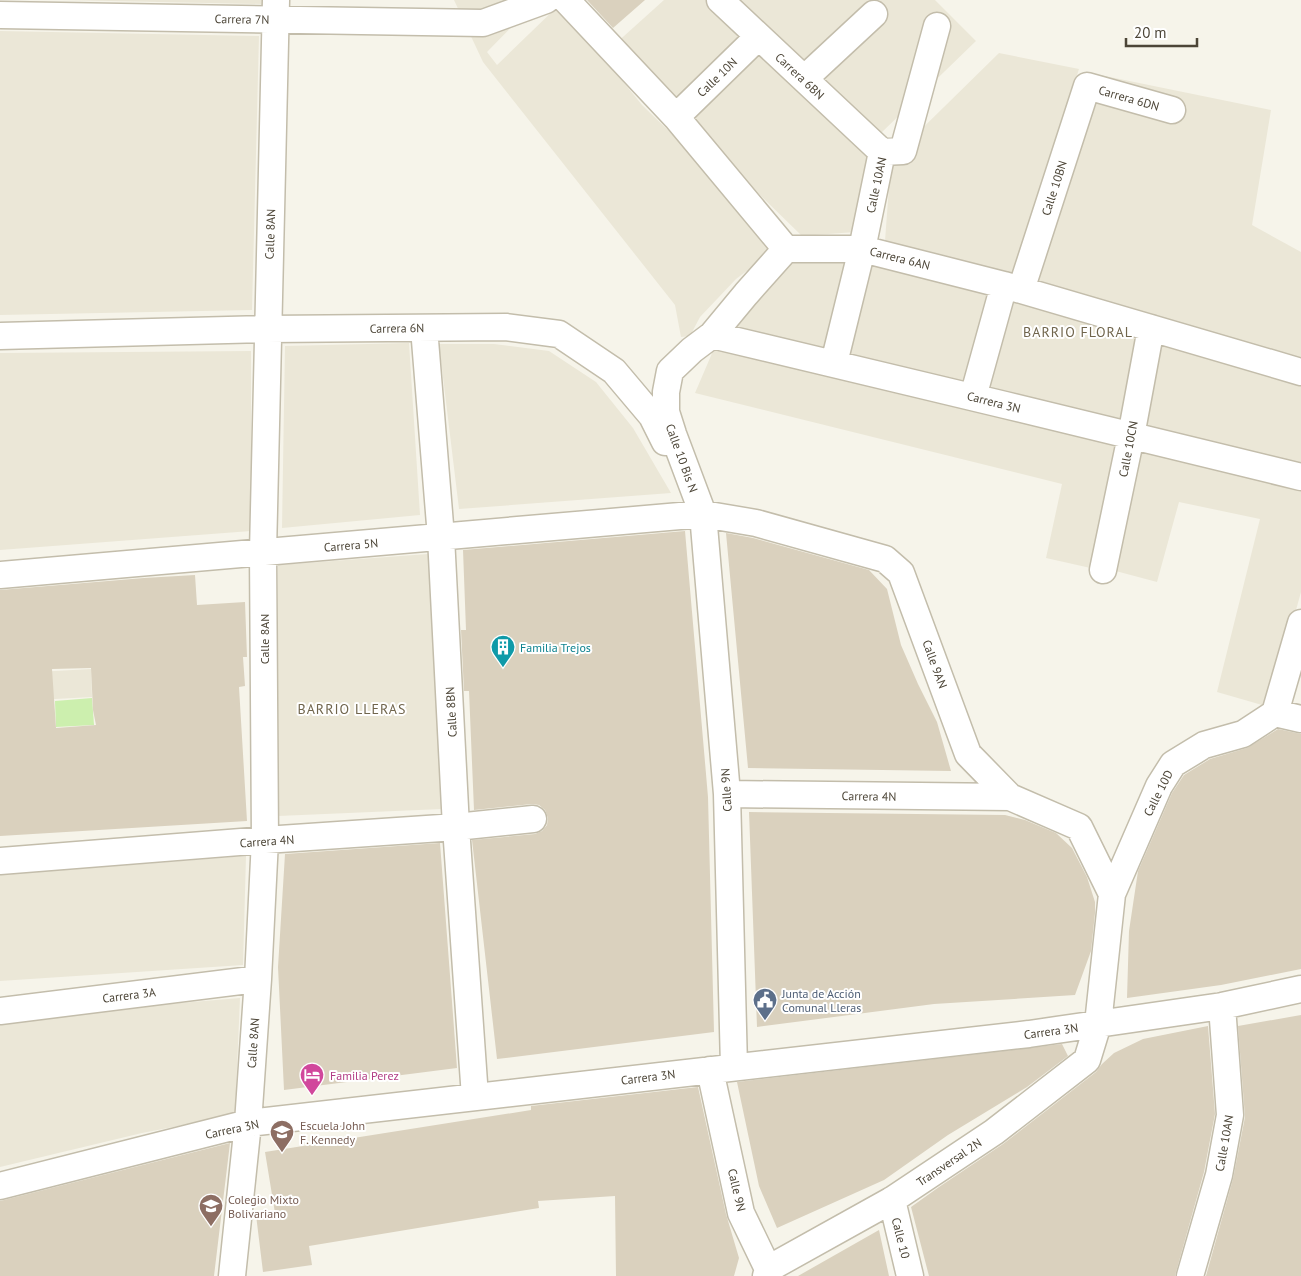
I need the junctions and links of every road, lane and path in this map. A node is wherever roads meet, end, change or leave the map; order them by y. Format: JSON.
{"nodes":[{"id":1,"x":546,"y":0,"type":"edge"},
{"id":2,"x":566,"y":0,"type":"edge"},
{"id":3,"x":723,"y":1,"type":"edge"},
{"id":4,"x":276,"y":10,"type":"edge"},
{"id":5,"x":874,"y":14,"type":"dead end"},
{"id":6,"x":0,"y":15,"type":"edge"},
{"id":7,"x":936,"y":26,"type":"dead end"},
{"id":8,"x":758,"y":37,"type":"junction"},
{"id":9,"x":804,"y":79,"type":"junction"},
{"id":10,"x":1087,"y":86,"type":"joint"},
{"id":11,"x":1172,"y":110,"type":"dead end"},
{"id":12,"x":676,"y":117,"type":"junction"},
{"id":13,"x":882,"y":152,"type":"junction"},
{"id":14,"x":786,"y":249,"type":"junction"},
{"id":15,"x":862,"y":249,"type":"junction"},
{"id":16,"x":1013,"y":287,"type":"junction"},
{"id":17,"x":424,"y":328,"type":"junction"},
{"id":18,"x":1151,"y":328,"type":"junction"},
{"id":19,"x":268,"y":329,"type":"junction"},
{"id":20,"x":712,"y":335,"type":"junction"},
{"id":21,"x":0,"y":336,"type":"edge"},
{"id":22,"x":834,"y":363,"type":"junction"},
{"id":23,"x":1301,"y":372,"type":"edge"},
{"id":24,"x":972,"y":397,"type":"junction"},
{"id":25,"x":1131,"y":436,"type":"junction"},
{"id":26,"x":1301,"y":478,"type":"edge"},
{"id":27,"x":703,"y":514,"type":"junction"},
{"id":28,"x":441,"y":537,"type":"junction"},
{"id":29,"x":263,"y":552,"type":"junction"},
{"id":30,"x":1103,"y":570,"type":"dead end"},
{"id":31,"x":0,"y":576,"type":"edge"},
{"id":32,"x":1301,"y":623,"type":"edge"},
{"id":33,"x":1275,"y":713,"type":"junction"},
{"id":34,"x":1301,"y":720,"type":"edge"},
{"id":35,"x":727,"y":794,"type":"junction"},
{"id":36,"x":1010,"y":798,"type":"junction"},
{"id":37,"x":533,"y":819,"type":"dead end"},
{"id":38,"x":456,"y":827,"type":"junction"},
{"id":39,"x":265,"y":840,"type":"junction"},
{"id":40,"x":0,"y":861,"type":"edge"},
{"id":41,"x":1112,"y":894,"type":"junction"},
{"id":42,"x":258,"y":980,"type":"junction"},
{"id":43,"x":1301,"y":989,"type":"edge"},
{"id":44,"x":1222,"y":1006,"type":"junction"},
{"id":45,"x":0,"y":1011,"type":"edge"},
{"id":46,"x":1098,"y":1024,"type":"junction"},
{"id":47,"x":722,"y":1069,"type":"junction"},
{"id":48,"x":475,"y":1097,"type":"junction"},
{"id":49,"x":248,"y":1124,"type":"junction"},
{"id":50,"x":0,"y":1186,"type":"edge"},
{"id":51,"x":892,"y":1200,"type":"junction"},
{"id":52,"x":767,"y":1273,"type":"edge"},
{"id":53,"x":232,"y":1276,"type":"edge"},
{"id":54,"x":910,"y":1276,"type":"edge"},
{"id":55,"x":1190,"y":1276,"type":"edge"}],
"edges":[{"from":1,"to":4,"type":"street","name":"Carrera 7N"},
{"from":2,"to":12,"type":"street"},
{"from":3,"to":8,"type":"street","name":"Carrera 6BN"},
{"from":4,"to":6,"type":"street","name":"Carrera 7N"},
{"from":4,"to":19,"type":"street","name":"Calle 8AN"},
{"from":5,"to":9,"type":"street"},
{"from":7,"to":13,"type":"street","name":"Calle 10AN"},
{"from":8,"to":9,"type":"street","name":"Carrera 6BN"},
{"from":8,"to":12,"type":"street","name":"Calle 10N"},
{"from":9,"to":13,"type":"street","name":"Carrera 6BN"},
{"from":10,"to":11,"type":"street","name":"Carrera 6DN"},
{"from":10,"to":16,"type":"street","name":"Calle 10BN"},
{"from":12,"to":14,"type":"street"},
{"from":13,"to":15,"type":"street","name":"Calle 10AN"},
{"from":14,"to":15,"type":"street","name":"Carrera 6AN"},
{"from":14,"to":20,"type":"street"},
{"from":15,"to":16,"type":"street","name":"Carrera 6AN"},
{"from":15,"to":22,"type":"street","name":"Calle 10AN"},
{"from":16,"to":18,"type":"street","name":"Carrera 6AN"},
{"from":16,"to":24,"type":"street","name":"Calle 10BN"},
{"from":17,"to":19,"type":"street","name":"Carrera 6N"},
{"from":17,"to":27,"type":"street","name":"Carrera 6N"},
{"from":17,"to":28,"type":"street","name":"Calle 8BN"},
{"from":18,"to":23,"type":"street","name":"Carrera 6AN"},
{"from":18,"to":25,"type":"street","name":"Calle 10CN"},
{"from":19,"to":21,"type":"street","name":"Carrera 6N"},
{"from":19,"to":29,"type":"street","name":"Calle 8AN"},
{"from":20,"to":22,"type":"street","name":"Carrera 3N"},
{"from":20,"to":27,"type":"street","name":"Calle 10 Bis N"},
{"from":22,"to":24,"type":"street","name":"Carrera 3N"},
{"from":24,"to":25,"type":"street","name":"Carrera 3N"},
{"from":25,"to":26,"type":"street","name":"Carrera 3N"},
{"from":25,"to":30,"type":"street","name":"Calle 10CN"},
{"from":27,"to":28,"type":"street","name":"Carrera 5N"},
{"from":27,"to":35,"type":"street","name":"Calle 9N"},
{"from":27,"to":36,"type":"street","name":"Calle 9AN"},
{"from":28,"to":29,"type":"street","name":"Carrera 5N"},
{"from":28,"to":38,"type":"street","name":"Calle 8BN"},
{"from":29,"to":31,"type":"street","name":"Carrera 5N"},
{"from":29,"to":39,"type":"street","name":"Calle 8AN"},
{"from":32,"to":33,"type":"street"},
{"from":33,"to":34,"type":"street"},
{"from":33,"to":41,"type":"street","name":"Calle 10D"},
{"from":35,"to":36,"type":"street","name":"Carrera 4N"},
{"from":35,"to":47,"type":"street","name":"Calle 9N"},
{"from":36,"to":41,"type":"street","name":"Calle 9AN"},
{"from":37,"to":38,"type":"street","name":"Carrera 4N"},
{"from":38,"to":39,"type":"street","name":"Carrera 4N"},
{"from":38,"to":48,"type":"street","name":"Calle 8BN"},
{"from":39,"to":40,"type":"street","name":"Carrera 4N"},
{"from":39,"to":42,"type":"street","name":"Calle 8AN"},
{"from":41,"to":46,"type":"street","name":"Calle 10D"},
{"from":42,"to":45,"type":"street","name":"Carrera 3A"},
{"from":42,"to":49,"type":"street","name":"Calle 8AN"},
{"from":43,"to":44,"type":"street","name":"Carrera 3N"},
{"from":44,"to":46,"type":"street","name":"Carrera 3N"},
{"from":44,"to":55,"type":"street","name":"Calle 10AN"},
{"from":46,"to":47,"type":"street","name":"Carrera 3N"},
{"from":46,"to":51,"type":"street","name":"Transversal 2N"},
{"from":47,"to":48,"type":"street","name":"Carrera 3N"},
{"from":47,"to":52,"type":"street","name":"Calle 9N"},
{"from":48,"to":49,"type":"street","name":"Carrera 3N"},
{"from":49,"to":50,"type":"street","name":"Carrera 3N"},
{"from":49,"to":53,"type":"street","name":"Calle 8AN"},
{"from":51,"to":52,"type":"street","name":"Transversal 2N"},
{"from":51,"to":54,"type":"street","name":"Calle 10"}]}
